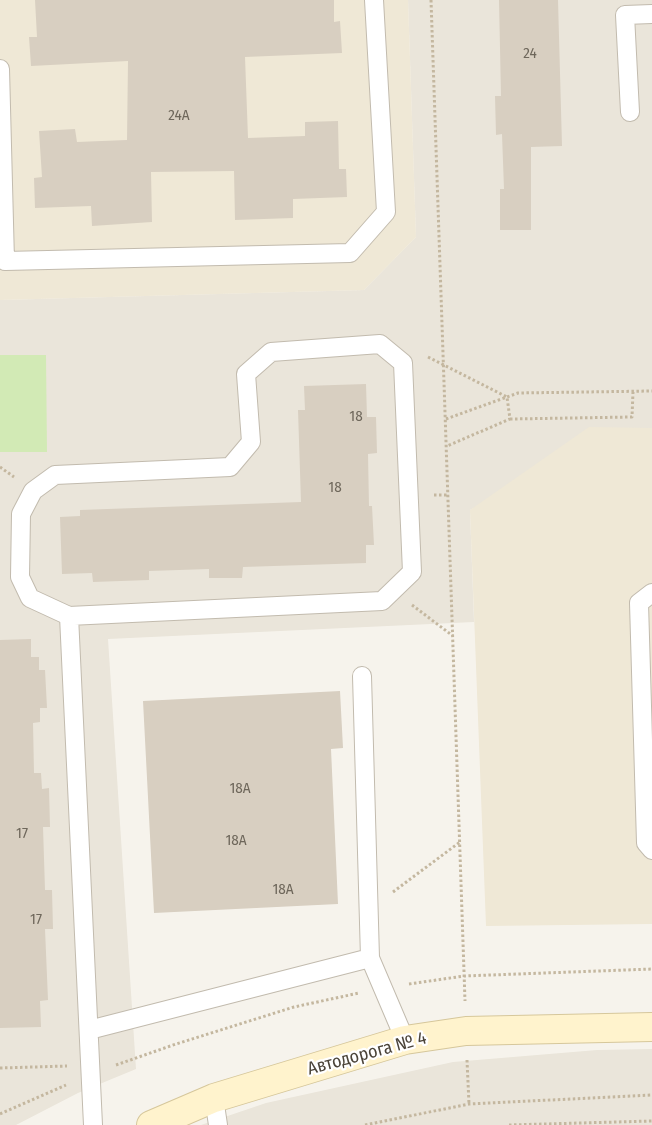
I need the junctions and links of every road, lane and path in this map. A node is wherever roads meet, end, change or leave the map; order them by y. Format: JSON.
{"nodes":[{"id":1,"x":374,"y":0,"type":"edge"},
{"id":2,"x":431,"y":0,"type":"edge"},
{"id":3,"x":652,"y":14,"type":"edge"},
{"id":4,"x":0,"y":69,"type":"edge"},
{"id":5,"x":630,"y":112,"type":"dead end"},
{"id":6,"x":403,"y":363,"type":"junction"},
{"id":7,"x":444,"y":365,"type":"junction"},
{"id":8,"x":652,"y":391,"type":"edge"},
{"id":9,"x":633,"y":392,"type":"dead end"},
{"id":10,"x":507,"y":396,"type":"junction"},
{"id":11,"x":510,"y":418,"type":"junction"},
{"id":12,"x":446,"y":420,"type":"junction"},
{"id":13,"x":447,"y":446,"type":"junction"},
{"id":14,"x":395,"y":588,"type":"junction"},
{"id":15,"x":652,"y":593,"type":"edge"},
{"id":16,"x":68,"y":616,"type":"junction"},
{"id":17,"x":454,"y":636,"type":"junction"},
{"id":18,"x":362,"y":676,"type":"dead end"},
{"id":19,"x":460,"y":841,"type":"junction"},
{"id":20,"x":652,"y":850,"type":"edge"},
{"id":21,"x":369,"y":910,"type":"junction"},
{"id":22,"x":370,"y":958,"type":"junction"},
{"id":23,"x":652,"y":969,"type":"edge"},
{"id":24,"x":464,"y":976,"type":"junction"},
{"id":25,"x":383,"y":988,"type":"junction"},
{"id":26,"x":652,"y":1027,"type":"edge"},
{"id":27,"x":89,"y":1030,"type":"junction"},
{"id":28,"x":466,"y":1031,"type":"junction"},
{"id":29,"x":405,"y":1040,"type":"junction"},
{"id":30,"x":0,"y":1068,"type":"edge"},
{"id":31,"x":90,"y":1075,"type":"junction"},
{"id":32,"x":652,"y":1095,"type":"edge"},
{"id":33,"x":214,"y":1098,"type":"junction"},
{"id":34,"x":469,"y":1104,"type":"junction"},
{"id":35,"x":0,"y":1114,"type":"edge"},
{"id":36,"x":652,"y":1121,"type":"edge"},
{"id":37,"x":93,"y":1125,"type":"edge"},
{"id":38,"x":151,"y":1125,"type":"edge"},
{"id":39,"x":218,"y":1125,"type":"edge"},
{"id":40,"x":365,"y":1125,"type":"edge"},
{"id":41,"x":510,"y":1125,"type":"edge"}],
"edges":[{"from":1,"to":4,"type":"lane"},
{"from":2,"to":7,"type":"path"},
{"from":3,"to":5,"type":"lane"},
{"from":6,"to":7,"type":"path"},
{"from":6,"to":14,"type":"lane"},
{"from":6,"to":16,"type":"lane"},
{"from":7,"to":10,"type":"path"},
{"from":7,"to":12,"type":"path"},
{"from":8,"to":10,"type":"path"},
{"from":9,"to":11,"type":"path"},
{"from":10,"to":11,"type":"path"},
{"from":10,"to":12,"type":"path"},
{"from":11,"to":13,"type":"path"},
{"from":12,"to":13,"type":"path"},
{"from":13,"to":17,"type":"path"},
{"from":14,"to":16,"type":"lane"},
{"from":14,"to":17,"type":"path"},
{"from":15,"to":20,"type":"lane"},
{"from":16,"to":27,"type":"lane"},
{"from":17,"to":19,"type":"path"},
{"from":18,"to":21,"type":"lane"},
{"from":19,"to":21,"type":"path"},
{"from":19,"to":24,"type":"path"},
{"from":21,"to":22,"type":"lane"},
{"from":22,"to":25,"type":"lane"},
{"from":22,"to":27,"type":"lane"},
{"from":23,"to":24,"type":"path"},
{"from":24,"to":25,"type":"path"},
{"from":24,"to":28,"type":"path"},
{"from":25,"to":29,"type":"lane"},
{"from":25,"to":31,"type":"path"},
{"from":26,"to":28,"type":"main road","name":"Автодорога № 4"},
{"from":27,"to":31,"type":"lane"},
{"from":28,"to":29,"type":"main road","name":"Автодорога № 4"},
{"from":28,"to":34,"type":"path"},
{"from":29,"to":33,"type":"main road","name":"Автодорога № 4"},
{"from":30,"to":31,"type":"path"},
{"from":31,"to":35,"type":"path"},
{"from":31,"to":37,"type":"lane"},
{"from":32,"to":34,"type":"path"},
{"from":33,"to":38,"type":"main road","name":"Автодорога № 4"},
{"from":33,"to":39,"type":"lane"},
{"from":34,"to":40,"type":"path"},
{"from":36,"to":41,"type":"path"}]}
